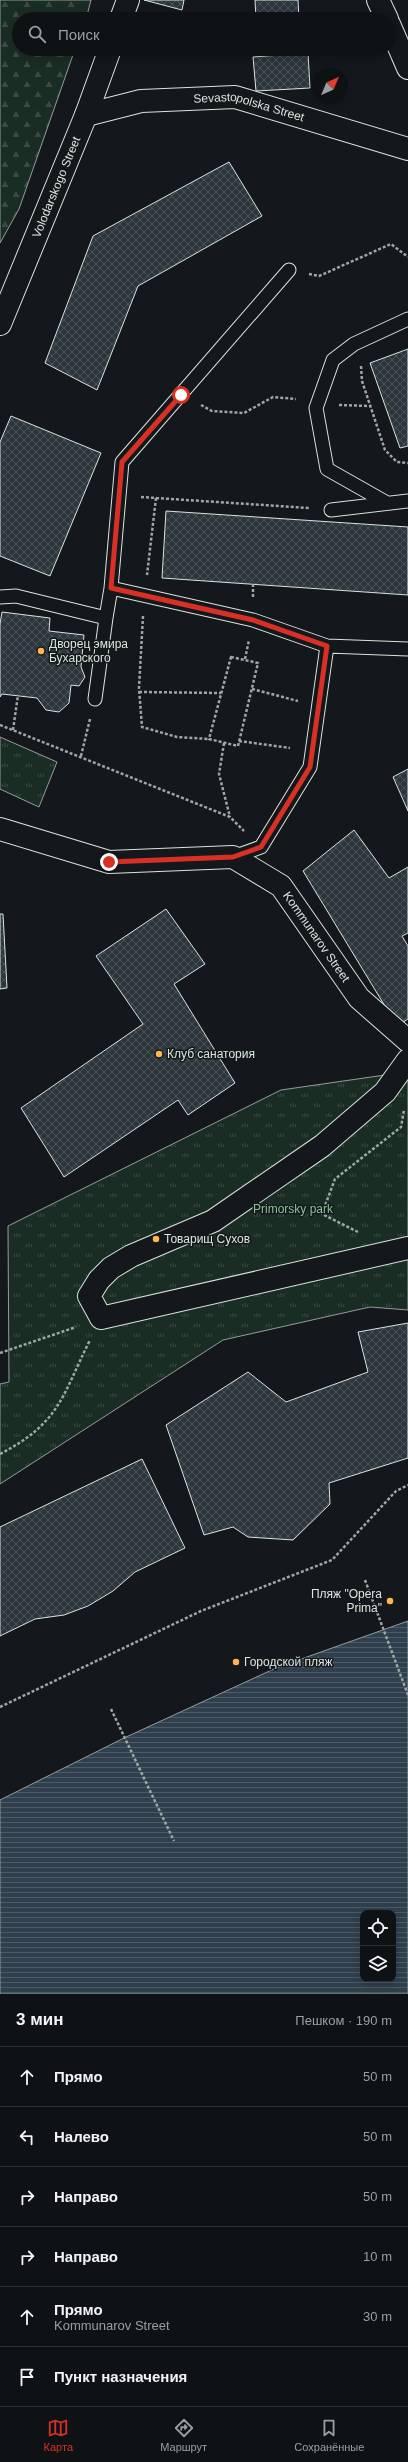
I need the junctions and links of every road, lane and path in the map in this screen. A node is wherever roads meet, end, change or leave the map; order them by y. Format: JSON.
{"nodes":[{"id":1,"x":128,"y":0,"type":"edge"},
{"id":2,"x":378,"y":0,"type":"edge"},
{"id":3,"x":124,"y":12,"type":"edge"},
{"id":4,"x":384,"y":12,"type":"edge"},
{"id":5,"x":396,"y":40,"type":"edge"},
{"id":6,"x":107,"y":56,"type":"edge"},
{"id":7,"x":408,"y":68,"type":"edge"},
{"id":8,"x":86,"y":115,"type":"junction"},
{"id":9,"x":408,"y":149,"type":"edge"},
{"id":10,"x":408,"y":257,"type":"edge"},
{"id":11,"x":289,"y":270,"type":"joint"},
{"id":12,"x":408,"y":319,"type":"edge"},
{"id":13,"x":0,"y":324,"type":"edge"},
{"id":14,"x":379,"y":332,"type":"junction"},
{"id":15,"x":181,"y":395,"type":"junction"},
{"id":16,"x":370,"y":406,"type":"junction"},
{"id":17,"x":316,"y":408,"type":"junction"},
{"id":18,"x":408,"y":462,"type":"edge"},
{"id":19,"x":119,"y":495,"type":"junction"},
{"id":20,"x":156,"y":498,"type":"junction"},
{"id":21,"x":408,"y":501,"type":"edge"},
{"id":22,"x":387,"y":503,"type":"junction"},
{"id":23,"x":331,"y":510,"type":"joint"},
{"id":24,"x":111,"y":588,"type":"junction"},
{"id":25,"x":0,"y":597,"type":"edge"},
{"id":26,"x":145,"y":597,"type":"junction"},
{"id":27,"x":106,"y":618,"type":"junction"},
{"id":28,"x":327,"y":646,"type":"junction"},
{"id":29,"x":408,"y":649,"type":"edge"},
{"id":30,"x":252,"y":689,"type":"junction"},
{"id":31,"x":139,"y":692,"type":"junction"},
{"id":32,"x":221,"y":693,"type":"junction"},
{"id":33,"x":18,"y":695,"type":"dead end"},
{"id":34,"x":95,"y":699,"type":"joint"},
{"id":35,"x":318,"y":706,"type":"junction"},
{"id":36,"x":0,"y":725,"type":"edge"},
{"id":37,"x":13,"y":730,"type":"junction"},
{"id":38,"x":209,"y":739,"type":"junction"},
{"id":39,"x":239,"y":741,"type":"junction"},
{"id":40,"x":224,"y":743,"type":"junction"},
{"id":41,"x":312,"y":751,"type":"junction"},
{"id":42,"x":81,"y":756,"type":"junction"},
{"id":43,"x":0,"y":829,"type":"edge"},
{"id":44,"x":233,"y":857,"type":"junction"},
{"id":45,"x":408,"y":1041,"type":"edge"},
{"id":46,"x":408,"y":1060,"type":"edge"},
{"id":47,"x":405,"y":1106,"type":"dead end"},
{"id":48,"x":364,"y":1234,"type":"dead end"},
{"id":49,"x":408,"y":1248,"type":"edge"},
{"id":50,"x":102,"y":1318,"type":"junction"},
{"id":51,"x":0,"y":1353,"type":"edge"},
{"id":52,"x":0,"y":1454,"type":"edge"},
{"id":53,"x":408,"y":1485,"type":"edge"},
{"id":54,"x":365,"y":1580,"type":"dead end"},
{"id":55,"x":408,"y":1695,"type":"edge"},
{"id":56,"x":0,"y":1707,"type":"edge"},
{"id":57,"x":111,"y":1708,"type":"dead end"},
{"id":58,"x":174,"y":1841,"type":"dead end"}],
"edges":[{"from":1,"to":3,"type":"street"},
{"from":2,"to":4,"type":"street"},
{"from":5,"to":7,"type":"street"},
{"from":6,"to":8,"type":"street","name":"Volodarskogo Street"},
{"from":8,"to":9,"type":"street","name":"Sevastopolska Street"},
{"from":8,"to":13,"type":"street","name":"Volodarskogo Street"},
{"from":10,"to":11,"type":"path"},
{"from":11,"to":15,"type":"lane"},
{"from":12,"to":14,"type":"lane"},
{"from":14,"to":16,"type":"path"},
{"from":14,"to":17,"type":"lane"},
{"from":15,"to":17,"type":"path"},
{"from":15,"to":19,"type":"lane"},
{"from":16,"to":17,"type":"path"},
{"from":16,"to":18,"type":"path"},
{"from":17,"to":22,"type":"lane"},
{"from":19,"to":20,"type":"path"},
{"from":19,"to":24,"type":"lane"},
{"from":20,"to":23,"type":"path"},
{"from":20,"to":26,"type":"path"},
{"from":21,"to":22,"type":"lane"},
{"from":22,"to":23,"type":"lane"},
{"from":24,"to":26,"type":"lane"},
{"from":24,"to":27,"type":"lane"},
{"from":25,"to":27,"type":"lane"},
{"from":26,"to":28,"type":"lane"},
{"from":26,"to":31,"type":"path"},
{"from":27,"to":34,"type":"lane"},
{"from":28,"to":29,"type":"lane"},
{"from":28,"to":35,"type":"lane"},
{"from":30,"to":32,"type":"path"},
{"from":30,"to":35,"type":"path"},
{"from":30,"to":39,"type":"path"},
{"from":31,"to":32,"type":"path"},
{"from":31,"to":38,"type":"path"},
{"from":32,"to":38,"type":"path"},
{"from":33,"to":37,"type":"path"},
{"from":34,"to":42,"type":"path"},
{"from":35,"to":41,"type":"lane"},
{"from":36,"to":37,"type":"path"},
{"from":37,"to":42,"type":"path"},
{"from":38,"to":40,"type":"path"},
{"from":39,"to":40,"type":"path"},
{"from":39,"to":41,"type":"path"},
{"from":40,"to":42,"type":"path"},
{"from":41,"to":44,"type":"lane"},
{"from":43,"to":44,"type":"street"},
{"from":44,"to":45,"type":"street","name":"Kommunarov Street"},
{"from":46,"to":50,"type":"street"},
{"from":47,"to":48,"type":"path"},
{"from":49,"to":50,"type":"street"},
{"from":50,"to":51,"type":"path"},
{"from":50,"to":52,"type":"path"},
{"from":53,"to":56,"type":"path"},
{"from":54,"to":55,"type":"path"},
{"from":57,"to":58,"type":"path"}]}
